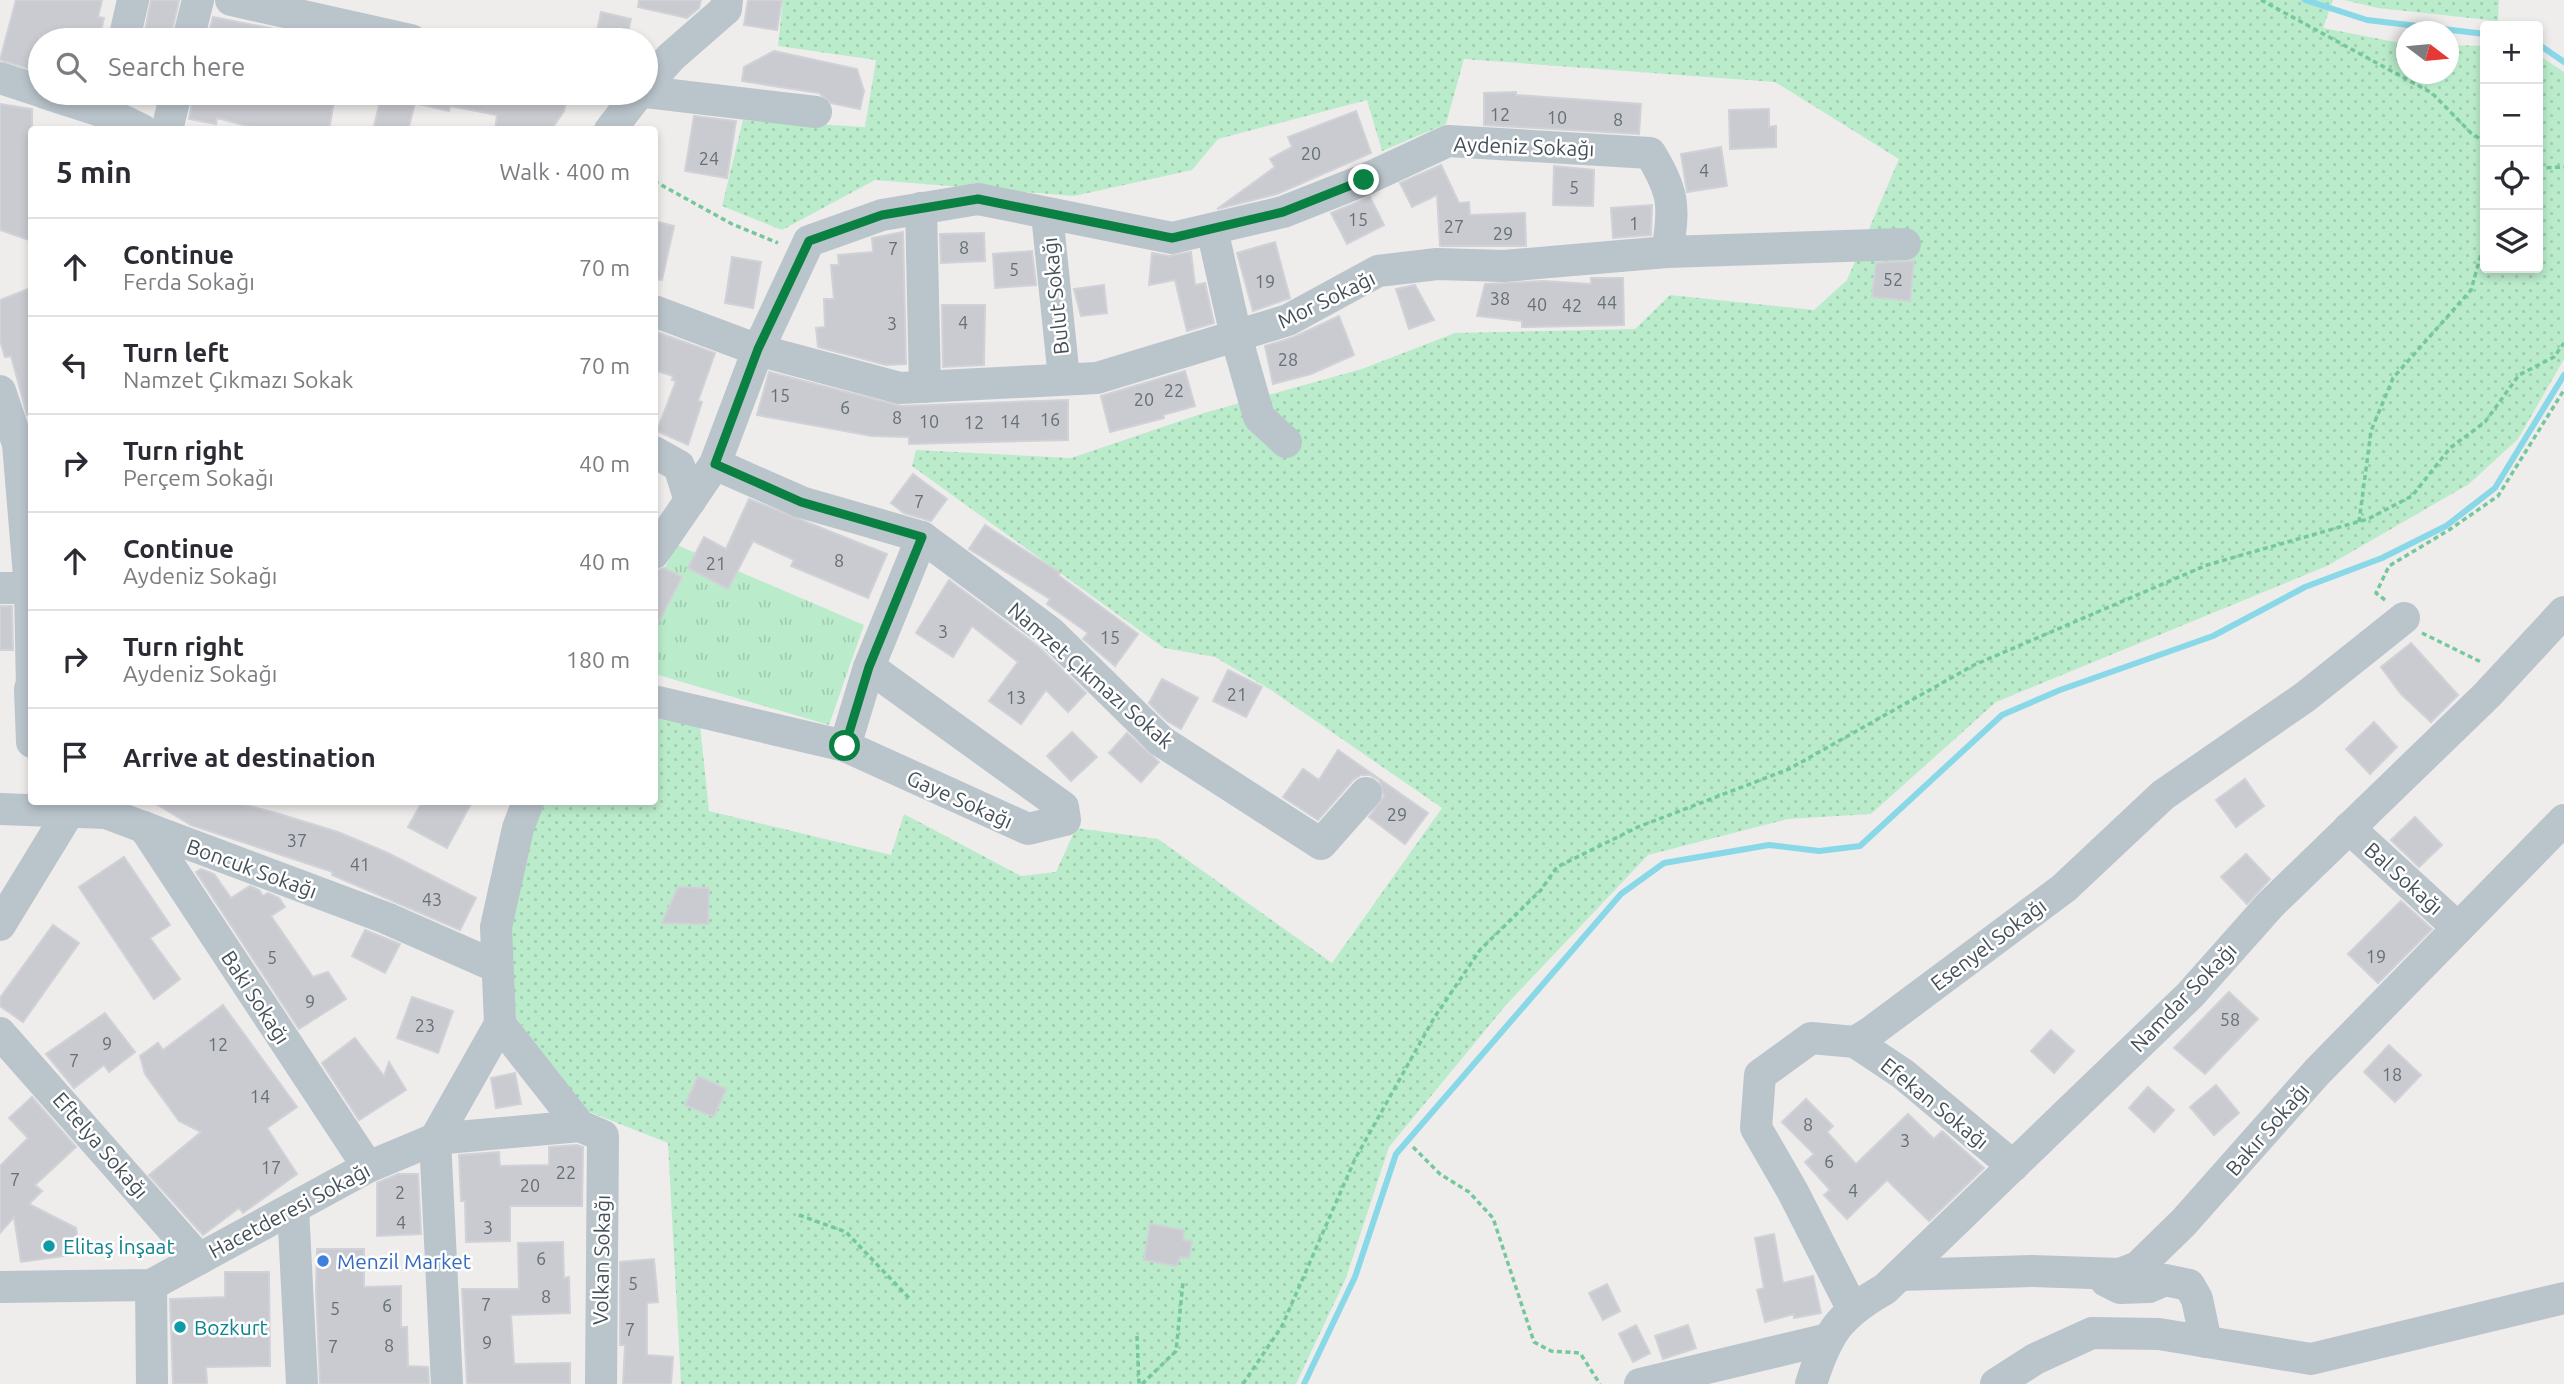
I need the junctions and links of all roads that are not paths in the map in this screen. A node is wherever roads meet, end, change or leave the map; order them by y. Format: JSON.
{"nodes":[{"id":1,"x":133,"y":0,"type":"edge"},
{"id":2,"x":198,"y":0,"type":"edge"},
{"id":3,"x":230,"y":0,"type":"edge"},
{"id":4,"x":727,"y":0,"type":"edge"},
{"id":5,"x":127,"y":28,"type":"edge"},
{"id":6,"x":191,"y":28,"type":"edge"},
{"id":7,"x":357,"y":28,"type":"edge"},
{"id":8,"x":658,"y":72,"type":"edge"},
{"id":9,"x":0,"y":78,"type":"edge"},
{"id":10,"x":28,"y":87,"type":"edge"},
{"id":11,"x":84,"y":105,"type":"edge"},
{"id":12,"x":173,"y":105,"type":"edge"},
{"id":13,"x":629,"y":110,"type":"edge"},
{"id":14,"x":106,"y":112,"type":"edge"},
{"id":15,"x":816,"y":112,"type":"dead end"},
{"id":16,"x":134,"y":126,"type":"edge"},
{"id":17,"x":168,"y":126,"type":"edge"},
{"id":18,"x":921,"y":208,"type":"junction"},
{"id":19,"x":1047,"y":214,"type":"junction"},
{"id":20,"x":1212,"y":229,"type":"junction"},
{"id":21,"x":1905,"y":244,"type":"dead end"},
{"id":22,"x":1667,"y":252,"type":"junction"},
{"id":23,"x":658,"y":312,"type":"edge"},
{"id":24,"x":1236,"y":336,"type":"junction"},
{"id":25,"x":758,"y":349,"type":"junction"},
{"id":26,"x":1063,"y":378,"type":"junction"},
{"id":27,"x":925,"y":387,"type":"junction"},
{"id":28,"x":0,"y":391,"type":"edge"},
{"id":29,"x":6,"y":428,"type":"edge"},
{"id":30,"x":1286,"y":442,"type":"dead end"},
{"id":31,"x":658,"y":454,"type":"edge"},
{"id":32,"x":715,"y":464,"type":"junction"},
{"id":33,"x":690,"y":501,"type":"junction"},
{"id":34,"x":922,"y":537,"type":"junction"},
{"id":35,"x":658,"y":547,"type":"edge"},
{"id":36,"x":15,"y":588,"type":"edge"},
{"id":37,"x":2564,"y":612,"type":"edge"},
{"id":38,"x":2404,"y":618,"type":"road end"},
{"id":39,"x":869,"y":667,"type":"junction"},
{"id":40,"x":28,"y":670,"type":"edge"},
{"id":41,"x":658,"y":702,"type":"edge"},
{"id":42,"x":845,"y":746,"type":"junction"},
{"id":43,"x":1366,"y":793,"type":"dead end"},
{"id":44,"x":527,"y":805,"type":"edge"},
{"id":45,"x":34,"y":806,"type":"edge"},
{"id":46,"x":108,"y":807,"type":"edge"},
{"id":47,"x":0,"y":809,"type":"edge"},
{"id":48,"x":69,"y":812,"type":"junction"},
{"id":49,"x":2564,"y":820,"type":"edge"},
{"id":50,"x":144,"y":827,"type":"junction"},
{"id":51,"x":2349,"y":828,"type":"junction"},
{"id":52,"x":0,"y":925,"type":"edge"},
{"id":53,"x":2458,"y":928,"type":"junction"},
{"id":54,"x":495,"y":966,"type":"junction"},
{"id":55,"x":500,"y":1024,"type":"junction"},
{"id":56,"x":0,"y":1033,"type":"edge"},
{"id":57,"x":1855,"y":1041,"type":"junction"},
{"id":58,"x":592,"y":1131,"type":"junction"},
{"id":59,"x":435,"y":1139,"type":"junction"},
{"id":60,"x":2013,"y":1166,"type":"junction"},
{"id":61,"x":368,"y":1167,"type":"junction"},
{"id":62,"x":293,"y":1208,"type":"junction"},
{"id":63,"x":199,"y":1259,"type":"junction"},
{"id":64,"x":1900,"y":1275,"type":"junction"},
{"id":65,"x":2094,"y":1275,"type":"junction"},
{"id":66,"x":151,"y":1285,"type":"junction"},
{"id":67,"x":0,"y":1287,"type":"edge"},
{"id":68,"x":2564,"y":1298,"type":"edge"},
{"id":69,"x":1852,"y":1308,"type":"junction"},
{"id":70,"x":1828,"y":1339,"type":"junction"},
{"id":71,"x":2206,"y":1342,"type":"junction"},
{"id":72,"x":152,"y":1384,"type":"edge"},
{"id":73,"x":302,"y":1384,"type":"edge"},
{"id":74,"x":447,"y":1384,"type":"edge"},
{"id":75,"x":601,"y":1384,"type":"edge"},
{"id":76,"x":1640,"y":1384,"type":"edge"},
{"id":77,"x":1811,"y":1384,"type":"edge"},
{"id":78,"x":1996,"y":1384,"type":"edge"}],
"edges":[{"from":1,"to":5,"type":"street"},
{"from":2,"to":6,"type":"street"},
{"from":3,"to":7,"type":"street"},
{"from":4,"to":8,"type":"street"},
{"from":9,"to":10,"type":"street"},
{"from":11,"to":14,"type":"street"},
{"from":12,"to":17,"type":"street"},
{"from":13,"to":15,"type":"street"},
{"from":14,"to":16,"type":"street"},
{"from":18,"to":19,"type":"street","name":"Aydeniz Sokağı"},
{"from":18,"to":25,"type":"street","name":"Aydeniz Sokağı"},
{"from":18,"to":27,"type":"street"},
{"from":19,"to":20,"type":"street","name":"Aydeniz Sokağı"},
{"from":19,"to":26,"type":"street","name":"Bulut Sokağı"},
{"from":20,"to":22,"type":"street","name":"Aydeniz Sokağı"},
{"from":20,"to":24,"type":"street"},
{"from":21,"to":22,"type":"street","name":"Mor Sokağı"},
{"from":22,"to":24,"type":"street","name":"Mor Sokağı"},
{"from":23,"to":25,"type":"street","name":"Mor Sokağı"},
{"from":24,"to":26,"type":"street","name":"Mor Sokağı"},
{"from":24,"to":30,"type":"street"},
{"from":25,"to":27,"type":"street","name":"Mor Sokağı"},
{"from":25,"to":32,"type":"street","name":"Aydeniz Sokağı"},
{"from":26,"to":27,"type":"street","name":"Mor Sokağı"},
{"from":28,"to":29,"type":"street"},
{"from":29,"to":36,"type":"street"},
{"from":31,"to":33,"type":"street"},
{"from":32,"to":33,"type":"street","name":"Aydeniz Sokağı"},
{"from":32,"to":34,"type":"street","name":"Namzet Çıkmazı Sokak"},
{"from":33,"to":35,"type":"street","name":"Aydeniz Sokağı"},
{"from":34,"to":39,"type":"street"},
{"from":34,"to":43,"type":"street","name":"Namzet Çıkmazı Sokak"},
{"from":36,"to":40,"type":"street"},
{"from":37,"to":51,"type":"street","name":"Namdar Sokağı"},
{"from":38,"to":57,"type":"street","name":"Esenyel Sokağı"},
{"from":39,"to":42,"type":"street"},
{"from":39,"to":42,"type":"street","name":"Gaye Sokağı"},
{"from":41,"to":42,"type":"street","name":"Gaye Sokağı"},
{"from":44,"to":54,"type":"street"},
{"from":45,"to":47,"type":"street","name":"Boncuk Sokağı"},
{"from":45,"to":48,"type":"street","name":"Boncuk Sokağı"},
{"from":46,"to":48,"type":"street","name":"Boncuk Sokağı"},
{"from":46,"to":50,"type":"street","name":"Boncuk Sokağı"},
{"from":48,"to":52,"type":"street"},
{"from":49,"to":53,"type":"street","name":"Bakır Sokağı"},
{"from":50,"to":54,"type":"street","name":"Boncuk Sokağı"},
{"from":50,"to":61,"type":"street","name":"Baki Sokağı"},
{"from":51,"to":53,"type":"street","name":"Bal Sokağı"},
{"from":51,"to":60,"type":"street","name":"Namdar Sokağı"},
{"from":53,"to":65,"type":"street","name":"Bakır Sokağı"},
{"from":54,"to":55,"type":"street"},
{"from":55,"to":58,"type":"street"},
{"from":55,"to":59,"type":"street"},
{"from":56,"to":63,"type":"street","name":"Eftelya Sokağı"},
{"from":57,"to":60,"type":"street","name":"Efekan Sokağı"},
{"from":57,"to":69,"type":"street"},
{"from":58,"to":59,"type":"street","name":"Hacetderesi Sokağı"},
{"from":58,"to":75,"type":"street","name":"Volkan Sokağı"},
{"from":59,"to":61,"type":"street","name":"Hacetderesi Sokağı"},
{"from":59,"to":74,"type":"street"},
{"from":60,"to":64,"type":"street","name":"Namdar Sokağı"},
{"from":61,"to":62,"type":"street","name":"Hacetderesi Sokağı"},
{"from":62,"to":63,"type":"street","name":"Hacetderesi Sokağı"},
{"from":62,"to":73,"type":"street"},
{"from":63,"to":66,"type":"street","name":"Hacetderesi Sokağı"},
{"from":64,"to":65,"type":"street","name":"Bakır Sokağı"},
{"from":64,"to":69,"type":"street","name":"Namdar Sokağı"},
{"from":65,"to":71,"type":"street"},
{"from":66,"to":67,"type":"street","name":"Hacetderesi Sokağı"},
{"from":66,"to":72,"type":"street"},
{"from":68,"to":71,"type":"street"},
{"from":69,"to":70,"type":"street","name":"Namdar Sokağı"},
{"from":70,"to":76,"type":"street"},
{"from":70,"to":77,"type":"street","name":"Namdar Sokağı"},
{"from":71,"to":78,"type":"street"}]}
